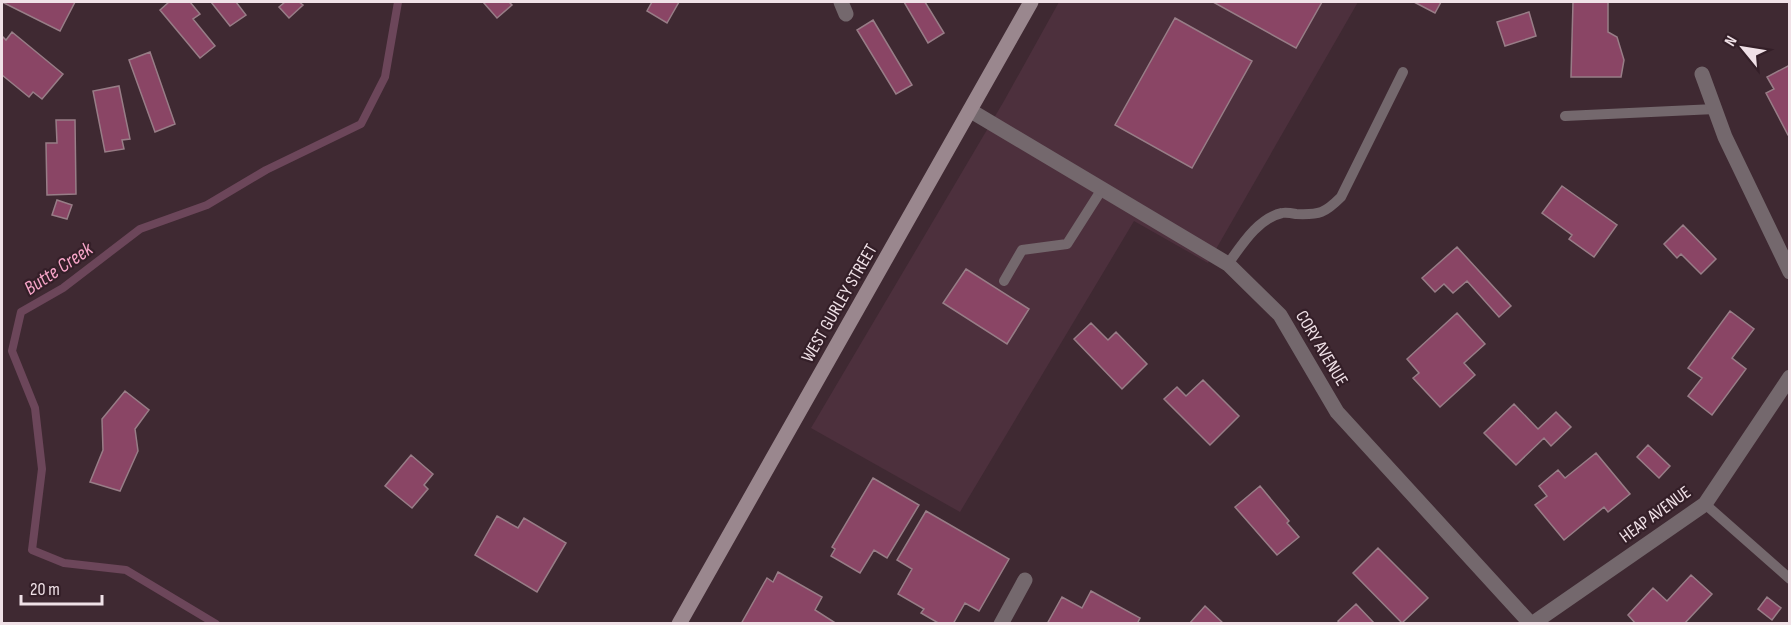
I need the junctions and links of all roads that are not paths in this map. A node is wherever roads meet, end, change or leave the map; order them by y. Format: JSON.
{"nodes":[{"id":1,"x":1031,"y":2,"type":"edge"},
{"id":2,"x":1403,"y":72,"type":"dead end"},
{"id":3,"x":1702,"y":74,"type":"dead end"},
{"id":4,"x":1715,"y":109,"type":"junction"},
{"id":5,"x":971,"y":111,"type":"junction"},
{"id":6,"x":1565,"y":116,"type":"dead end"},
{"id":7,"x":1102,"y":189,"type":"junction"},
{"id":8,"x":1228,"y":264,"type":"junction"},
{"id":9,"x":1790,"y":272,"type":"edge"},
{"id":10,"x":1004,"y":281,"type":"dead end"},
{"id":11,"x":1790,"y":377,"type":"edge"},
{"id":12,"x":1705,"y":504,"type":"junction"},
{"id":13,"x":1790,"y":579,"type":"edge"},
{"id":14,"x":1025,"y":580,"type":"dead end"},
{"id":15,"x":679,"y":624,"type":"edge"},
{"id":16,"x":1001,"y":624,"type":"edge"},
{"id":17,"x":1532,"y":624,"type":"edge"}],
"edges":[{"from":1,"to":5,"type":"main road","name":"WEST GURLEY STREET"},
{"from":2,"to":8,"type":"lane"},
{"from":3,"to":4,"type":"street"},
{"from":4,"to":6,"type":"lane"},
{"from":4,"to":9,"type":"street"},
{"from":5,"to":7,"type":"street","name":"CORY AVENUE"},
{"from":5,"to":15,"type":"main road","name":"WEST GURLEY STREET"},
{"from":7,"to":8,"type":"street","name":"CORY AVENUE"},
{"from":7,"to":10,"type":"lane"},
{"from":8,"to":17,"type":"street","name":"CORY AVENUE"},
{"from":11,"to":12,"type":"street","name":"HEAP AVENUE"},
{"from":12,"to":13,"type":"lane"},
{"from":12,"to":17,"type":"street","name":"HEAP AVENUE"},
{"from":14,"to":16,"type":"street"}]}
